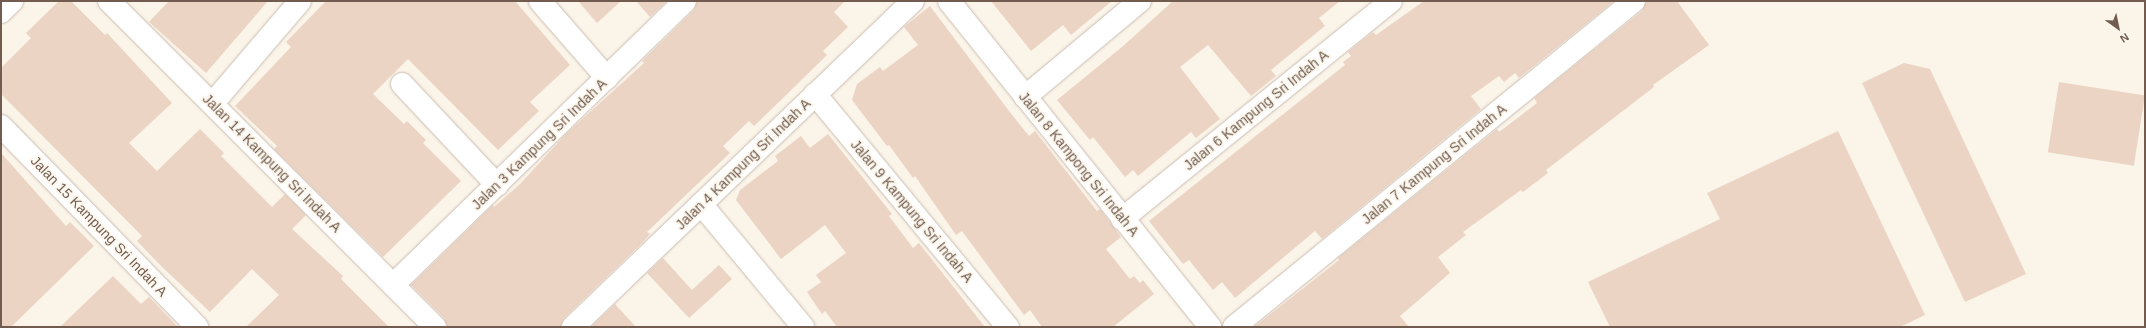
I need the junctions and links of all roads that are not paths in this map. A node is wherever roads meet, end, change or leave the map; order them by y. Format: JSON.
{"nodes":[{"id":1,"x":12,"y":1,"type":"edge"},
{"id":2,"x":109,"y":1,"type":"edge"},
{"id":3,"x":300,"y":1,"type":"edge"},
{"id":4,"x":540,"y":1,"type":"edge"},
{"id":5,"x":685,"y":1,"type":"edge"},
{"id":6,"x":913,"y":1,"type":"edge"},
{"id":7,"x":949,"y":1,"type":"edge"},
{"id":8,"x":1140,"y":1,"type":"edge"},
{"id":9,"x":1391,"y":1,"type":"edge"},
{"id":10,"x":1634,"y":1,"type":"edge"},
{"id":11,"x":1,"y":12,"type":"edge"},
{"id":12,"x":607,"y":78,"type":"junction"},
{"id":13,"x":402,"y":84,"type":"dead end"},
{"id":14,"x":815,"y":94,"type":"junction"},
{"id":15,"x":1025,"y":97,"type":"junction"},
{"id":16,"x":213,"y":103,"type":"junction"},
{"id":17,"x":1,"y":126,"type":"edge"},
{"id":18,"x":497,"y":185,"type":"junction"},
{"id":19,"x":701,"y":204,"type":"junction"},
{"id":20,"x":1122,"y":219,"type":"junction"},
{"id":21,"x":393,"y":285,"type":"junction"},
{"id":22,"x":197,"y":327,"type":"edge"},
{"id":23,"x":435,"y":327,"type":"edge"},
{"id":24,"x":573,"y":327,"type":"edge"},
{"id":25,"x":803,"y":327,"type":"edge"},
{"id":26,"x":1008,"y":327,"type":"edge"},
{"id":27,"x":1210,"y":327,"type":"edge"},
{"id":28,"x":1234,"y":327,"type":"edge"}],
"edges":[{"from":1,"to":11,"type":"street"},
{"from":2,"to":16,"type":"street","name":"Jalan 14 Kampung Sri Indah A"},
{"from":3,"to":16,"type":"street"},
{"from":4,"to":12,"type":"street"},
{"from":5,"to":12,"type":"street","name":"Jalan 3 Kampung Sri Indah A"},
{"from":6,"to":14,"type":"street","name":"Jalan 4 Kampung Sri Indah A"},
{"from":7,"to":15,"type":"street","name":"Jalan 8 Kampong Sri Indah A"},
{"from":8,"to":15,"type":"street"},
{"from":9,"to":20,"type":"street","name":"Jalan 6 Kampung Sri Indah A"},
{"from":10,"to":28,"type":"street","name":"Jalan 7 Kampung Sri Indah A"},
{"from":12,"to":18,"type":"street","name":"Jalan 3 Kampung Sri Indah A"},
{"from":13,"to":18,"type":"street"},
{"from":14,"to":19,"type":"street","name":"Jalan 4 Kampung Sri Indah A"},
{"from":14,"to":26,"type":"street","name":"Jalan 9 Kampung Sri Indah A"},
{"from":15,"to":20,"type":"street","name":"Jalan 8 Kampong Sri Indah A"},
{"from":16,"to":21,"type":"street","name":"Jalan 14 Kampung Sri Indah A"},
{"from":17,"to":22,"type":"street","name":"Jalan 15 Kampung Sri Indah A"},
{"from":18,"to":21,"type":"street","name":"Jalan 3 Kampung Sri Indah A"},
{"from":19,"to":24,"type":"street","name":"Jalan 4 Kampung Sri Indah A"},
{"from":19,"to":25,"type":"street"},
{"from":20,"to":27,"type":"street","name":"Jalan 8 Kampong Sri Indah A"},
{"from":21,"to":23,"type":"street","name":"Jalan 14 Kampung Sri Indah A"}]}
